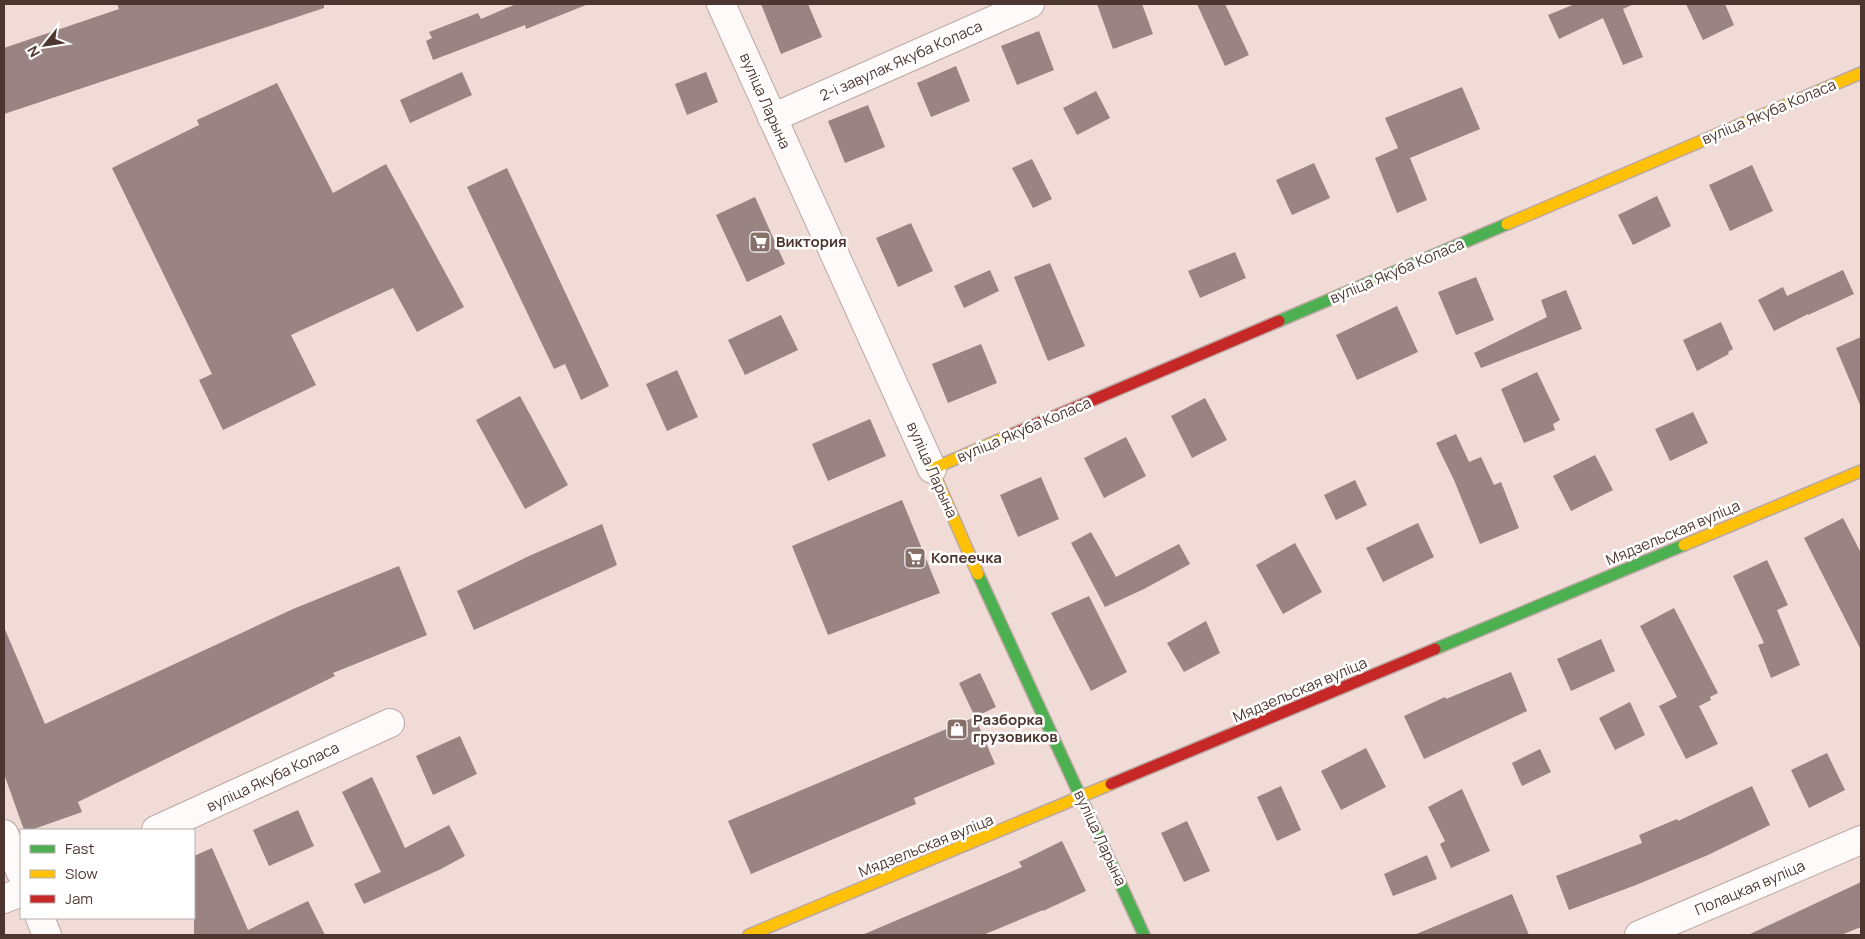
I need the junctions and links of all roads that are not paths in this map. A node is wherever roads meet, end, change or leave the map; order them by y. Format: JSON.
{"nodes":[{"id":1,"x":721,"y":4,"type":"edge"},
{"id":2,"x":1030,"y":4,"type":"edge"},
{"id":3,"x":1861,"y":73,"type":"edge"},
{"id":4,"x":772,"y":118,"type":"junction"},
{"id":5,"x":932,"y":469,"type":"junction"},
{"id":6,"x":1861,"y":471,"type":"edge"},
{"id":7,"x":390,"y":723,"type":"dead end"},
{"id":8,"x":1081,"y":798,"type":"junction"},
{"id":9,"x":158,"y":829,"type":"edge"},
{"id":10,"x":4,"y":834,"type":"edge"},
{"id":11,"x":1861,"y":840,"type":"edge"},
{"id":12,"x":20,"y":871,"type":"edge"},
{"id":13,"x":20,"y":892,"type":"edge"},
{"id":14,"x":4,"y":899,"type":"edge"},
{"id":15,"x":40,"y":919,"type":"edge"},
{"id":16,"x":47,"y":935,"type":"edge"},
{"id":17,"x":749,"y":935,"type":"edge"},
{"id":18,"x":1144,"y":935,"type":"edge"},
{"id":19,"x":1639,"y":935,"type":"edge"}],
"edges":[{"from":1,"to":4,"type":"street","name":"вуліца Ларына"},
{"from":2,"to":4,"type":"street","name":"2-і завулак Якуба Коласа"},
{"from":3,"to":5,"type":"street","name":"вуліца Якуба Коласа"},
{"from":4,"to":5,"type":"street","name":"вуліца Ларына"},
{"from":5,"to":8,"type":"street","name":"вуліца Ларына"},
{"from":6,"to":8,"type":"street","name":"Мядзельская вуліца"},
{"from":7,"to":9,"type":"street","name":"вуліца Якуба Коласа"},
{"from":8,"to":17,"type":"street","name":"Мядзельская вуліца"},
{"from":8,"to":18,"type":"street","name":"вуліца Ларына"},
{"from":10,"to":12,"type":"street"},
{"from":11,"to":19,"type":"street","name":"Полацкая вуліца"},
{"from":13,"to":14,"type":"street"},
{"from":15,"to":16,"type":"street"}]}
